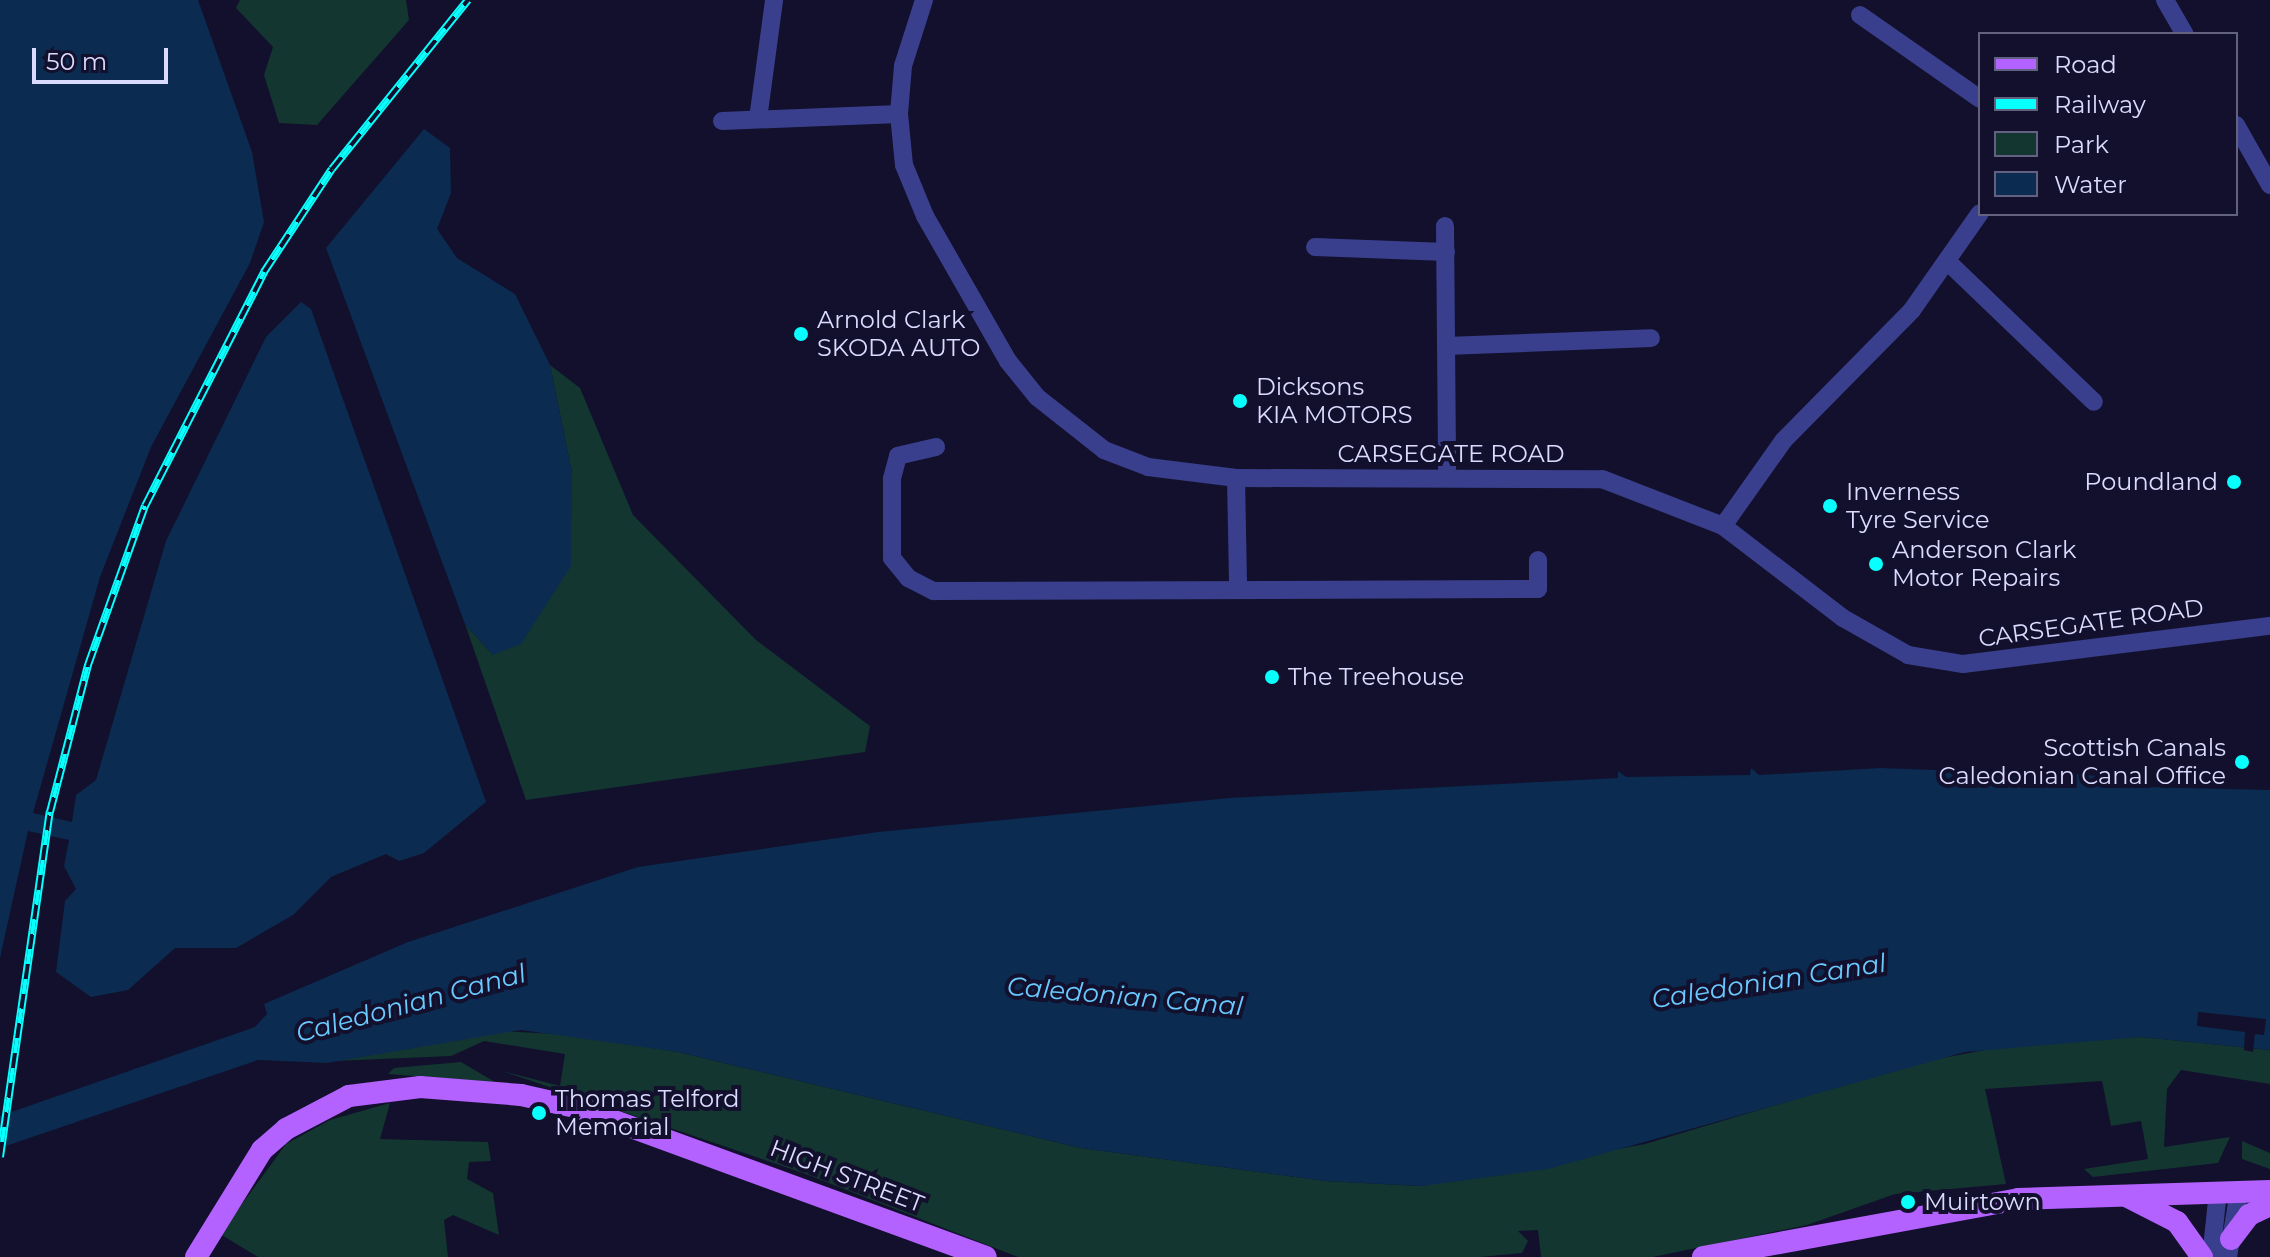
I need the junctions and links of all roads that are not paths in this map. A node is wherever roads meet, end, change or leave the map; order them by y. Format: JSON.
{"nodes":[{"id":1,"x":774,"y":0,"type":"edge"},
{"id":2,"x":924,"y":0,"type":"edge"},
{"id":3,"x":2165,"y":0,"type":"edge"},
{"id":4,"x":1860,"y":15,"type":"dead end"},
{"id":5,"x":2184,"y":32,"type":"edge"},
{"id":6,"x":1978,"y":98,"type":"edge"},
{"id":7,"x":899,"y":114,"type":"junction"},
{"id":8,"x":758,"y":119,"type":"junction"},
{"id":9,"x":722,"y":121,"type":"dead end"},
{"id":10,"x":2238,"y":128,"type":"edge"},
{"id":11,"x":2268,"y":177,"type":"edge"},
{"id":12,"x":1978,"y":216,"type":"edge"},
{"id":13,"x":1445,"y":226,"type":"dead end"},
{"id":14,"x":1315,"y":247,"type":"dead end"},
{"id":15,"x":1446,"y":252,"type":"junction"},
{"id":16,"x":1948,"y":262,"type":"junction"},
{"id":17,"x":1651,"y":338,"type":"dead end"},
{"id":18,"x":1446,"y":346,"type":"junction"},
{"id":19,"x":2094,"y":402,"type":"dead end"},
{"id":20,"x":936,"y":447,"type":"dead end"},
{"id":21,"x":1447,"y":477,"type":"junction"},
{"id":22,"x":1236,"y":478,"type":"junction"},
{"id":23,"x":1723,"y":526,"type":"junction"},
{"id":24,"x":1538,"y":560,"type":"dead end"},
{"id":25,"x":1238,"y":584,"type":"junction"},
{"id":26,"x":2270,"y":626,"type":"edge"},
{"id":27,"x":2270,"y":1191,"type":"edge"},
{"id":28,"x":2228,"y":1192,"type":"junction"},
{"id":29,"x":2123,"y":1195,"type":"junction"},
{"id":30,"x":2270,"y":1205,"type":"edge"},
{"id":31,"x":2229,"y":1248,"type":"edge"},
{"id":32,"x":196,"y":1257,"type":"edge"},
{"id":33,"x":986,"y":1257,"type":"edge"},
{"id":34,"x":1703,"y":1257,"type":"edge"},
{"id":35,"x":2202,"y":1257,"type":"edge"},
{"id":36,"x":2211,"y":1257,"type":"edge"}],
"edges":[{"from":1,"to":8,"type":"street"},
{"from":2,"to":7,"type":"street","name":"CARSEGATE ROAD"},
{"from":3,"to":5,"type":"street"},
{"from":4,"to":6,"type":"street"},
{"from":7,"to":8,"type":"street"},
{"from":7,"to":22,"type":"street","name":"CARSEGATE ROAD"},
{"from":8,"to":9,"type":"street"},
{"from":10,"to":11,"type":"street"},
{"from":12,"to":16,"type":"street"},
{"from":13,"to":15,"type":"street"},
{"from":14,"to":15,"type":"street"},
{"from":15,"to":18,"type":"street"},
{"from":16,"to":19,"type":"street"},
{"from":16,"to":23,"type":"street"},
{"from":17,"to":18,"type":"street"},
{"from":18,"to":21,"type":"street"},
{"from":20,"to":25,"type":"street"},
{"from":21,"to":22,"type":"street","name":"CARSEGATE ROAD"},
{"from":21,"to":23,"type":"street","name":"CARSEGATE ROAD"},
{"from":22,"to":25,"type":"street"},
{"from":23,"to":26,"type":"street","name":"CARSEGATE ROAD"},
{"from":24,"to":25,"type":"street"},
{"from":27,"to":28,"type":"main road"},
{"from":28,"to":29,"type":"main road"},
{"from":28,"to":31,"type":"street"},
{"from":28,"to":36,"type":"street"},
{"from":29,"to":34,"type":"main road"},
{"from":29,"to":35,"type":"main road"},
{"from":30,"to":31,"type":"main road"},
{"from":32,"to":33,"type":"main road","name":"HIGH STREET"}]}
